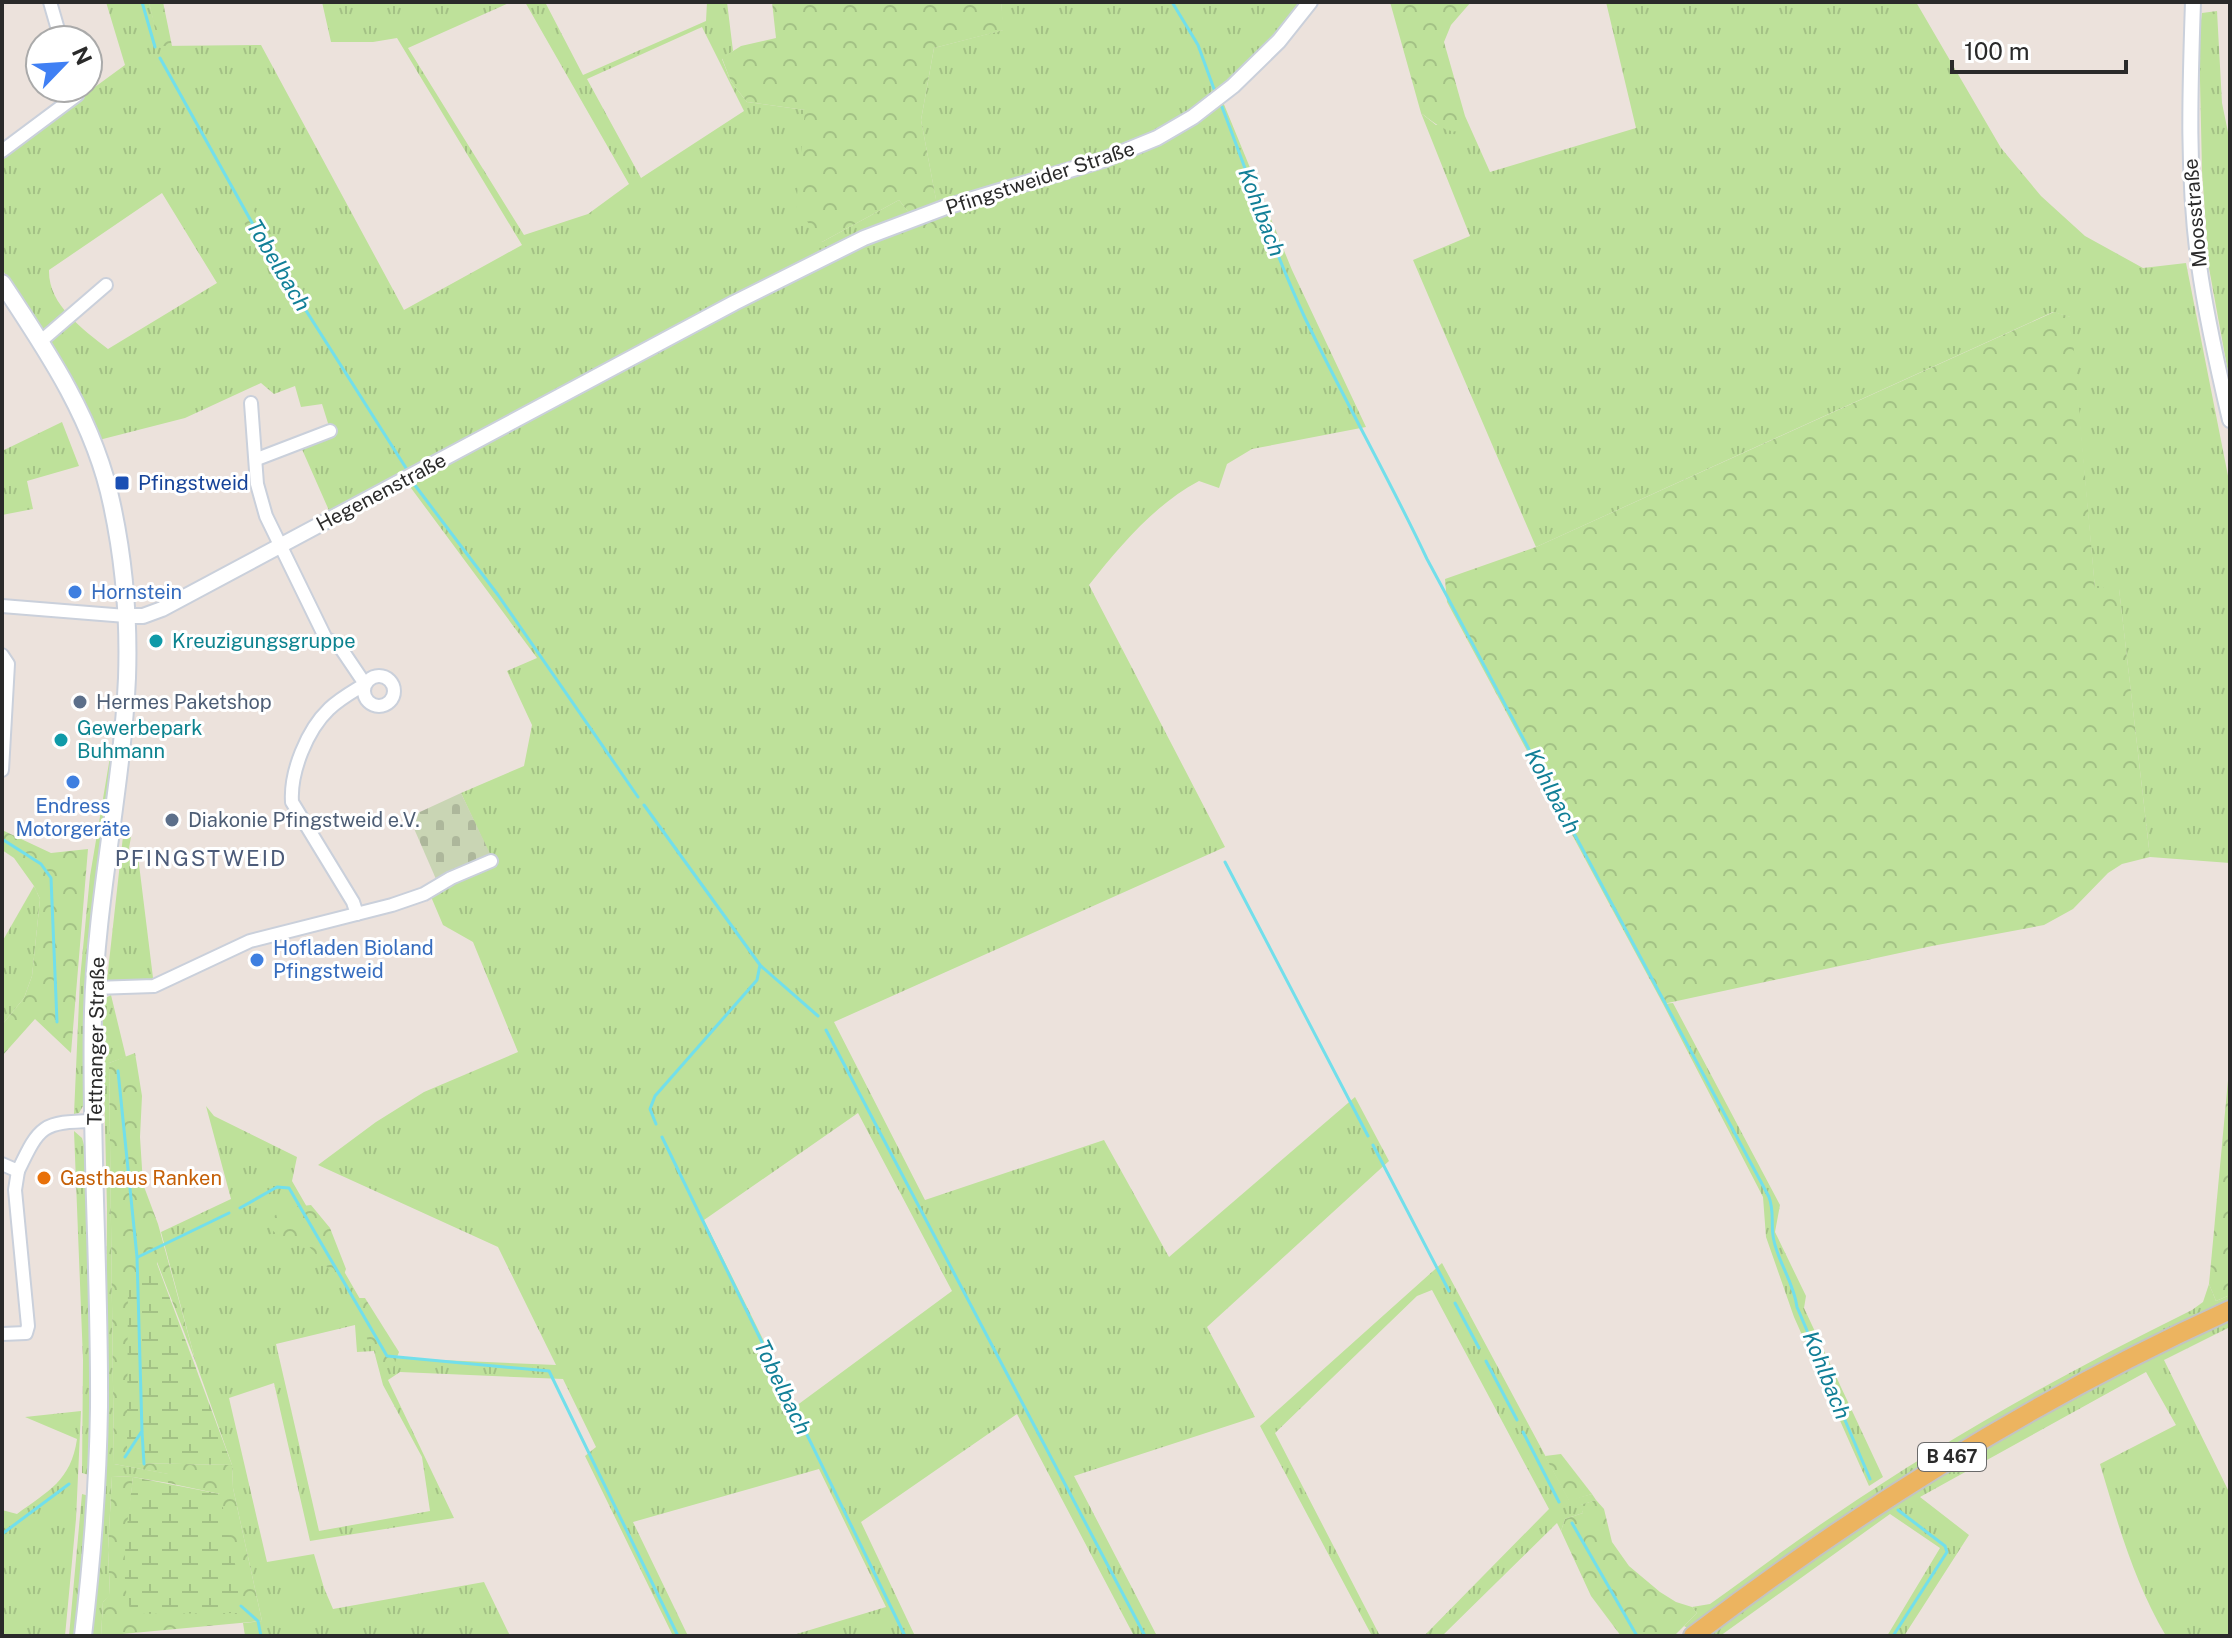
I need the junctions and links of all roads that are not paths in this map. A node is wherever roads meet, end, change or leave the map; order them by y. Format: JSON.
{"nodes":[{"id":1,"x":50,"y":2,"type":"edge"},
{"id":2,"x":1310,"y":2,"type":"edge"},
{"id":3,"x":2193,"y":2,"type":"edge"},
{"id":4,"x":56,"y":24,"type":"edge"},
{"id":5,"x":60,"y":104,"type":"edge"},
{"id":6,"x":2,"y":150,"type":"edge"},
{"id":7,"x":2,"y":283,"type":"edge"},
{"id":8,"x":106,"y":285,"type":"dead end"},
{"id":9,"x":41,"y":341,"type":"junction"},
{"id":10,"x":251,"y":403,"type":"dead end"},
{"id":11,"x":2230,"y":420,"type":"edge"},
{"id":12,"x":330,"y":431,"type":"dead end"},
{"id":13,"x":482,"y":438,"type":"joint"},
{"id":14,"x":257,"y":459,"type":"junction"},
{"id":15,"x":281,"y":547,"type":"junction"},
{"id":16,"x":2,"y":606,"type":"edge"},
{"id":17,"x":126,"y":616,"type":"junction"},
{"id":18,"x":2,"y":655,"type":"edge"},
{"id":19,"x":2,"y":770,"type":"edge"},
{"id":20,"x":491,"y":861,"type":"dead end"},
{"id":21,"x":357,"y":914,"type":"junction"},
{"id":22,"x":94,"y":988,"type":"junction"},
{"id":23,"x":94,"y":1121,"type":"junction"},
{"id":24,"x":2,"y":1164,"type":"edge"},
{"id":25,"x":18,"y":1171,"type":"junction"},
{"id":26,"x":2230,"y":1310,"type":"edge"},
{"id":27,"x":2,"y":1334,"type":"edge"},
{"id":28,"x":83,"y":1636,"type":"edge"},
{"id":29,"x":1693,"y":1636,"type":"edge"}],
"edges":[{"from":1,"to":4,"type":"street"},
{"from":2,"to":13,"type":"street","name":"Pfingstweider Straße"},
{"from":3,"to":11,"type":"street","name":"Moosstraße"},
{"from":5,"to":6,"type":"street"},
{"from":7,"to":9,"type":"main road","name":"Tettnanger Straße"},
{"from":8,"to":9,"type":"street"},
{"from":9,"to":17,"type":"main road","name":"Tettnanger Straße"},
{"from":10,"to":14,"type":"street"},
{"from":12,"to":14,"type":"street"},
{"from":13,"to":15,"type":"street","name":"Hegenenstraße"},
{"from":14,"to":15,"type":"street"},
{"from":15,"to":17,"type":"street","name":"Hegenenstraße"},
{"from":15,"to":21,"type":"street"},
{"from":16,"to":17,"type":"street"},
{"from":17,"to":22,"type":"main road","name":"Tettnanger Straße"},
{"from":18,"to":19,"type":"street"},
{"from":20,"to":21,"type":"street"},
{"from":21,"to":22,"type":"street"},
{"from":22,"to":23,"type":"main road","name":"Tettnanger Straße"},
{"from":23,"to":25,"type":"street"},
{"from":23,"to":28,"type":"main road","name":"Tettnanger Straße"},
{"from":24,"to":25,"type":"street"},
{"from":25,"to":27,"type":"street"},
{"from":26,"to":29,"type":"main road","number":"B 467"}]}
